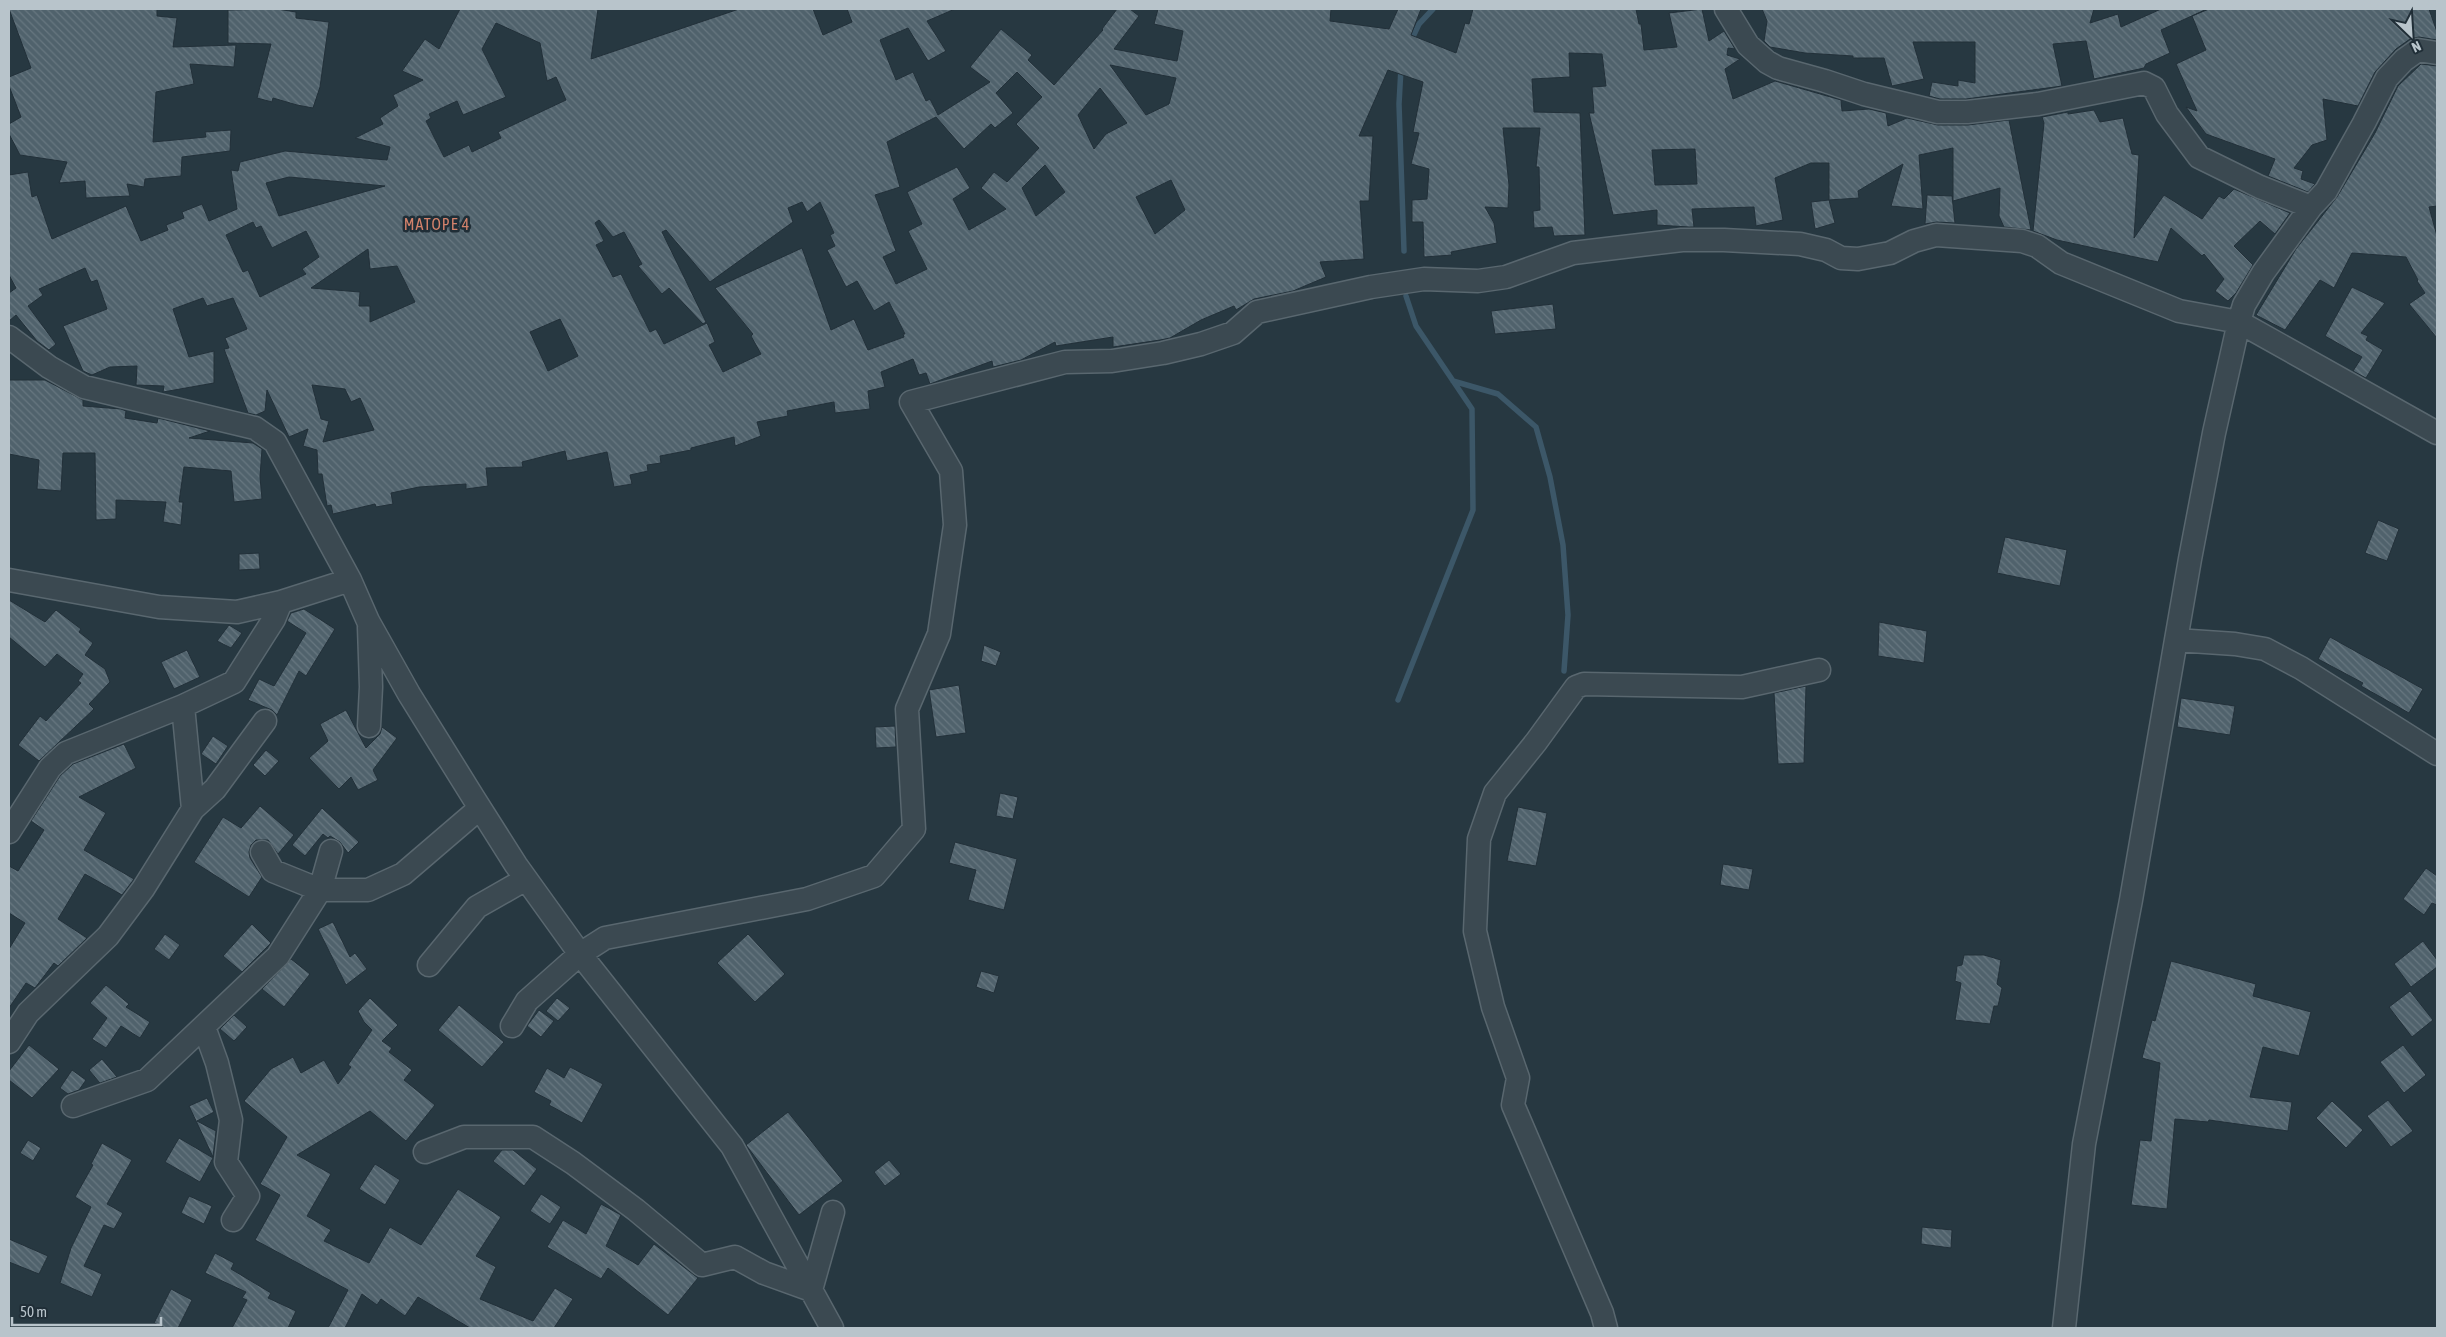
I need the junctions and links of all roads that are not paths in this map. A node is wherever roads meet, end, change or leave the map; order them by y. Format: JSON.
{"nodes":[{"id":1,"x":1726,"y":9,"type":"edge"},
{"id":2,"x":2437,"y":53,"type":"edge"},
{"id":3,"x":2311,"y":207,"type":"junction"},
{"id":4,"x":2239,"y":322,"type":"junction"},
{"id":5,"x":9,"y":338,"type":"edge"},
{"id":6,"x":2437,"y":433,"type":"edge"},
{"id":7,"x":9,"y":580,"type":"edge"},
{"id":8,"x":350,"y":580,"type":"junction"},
{"id":9,"x":281,"y":602,"type":"junction"},
{"id":10,"x":368,"y":621,"type":"junction"},
{"id":11,"x":2176,"y":640,"type":"junction"},
{"id":12,"x":1819,"y":670,"type":"dead end"},
{"id":13,"x":183,"y":706,"type":"junction"},
{"id":14,"x":265,"y":721,"type":"dead end"},
{"id":15,"x":369,"y":726,"type":"dead end"},
{"id":16,"x":2437,"y":754,"type":"edge"},
{"id":17,"x":480,"y":808,"type":"junction"},
{"id":18,"x":193,"y":809,"type":"junction"},
{"id":19,"x":9,"y":832,"type":"edge"},
{"id":20,"x":331,"y":851,"type":"dead end"},
{"id":21,"x":262,"y":852,"type":"dead end"},
{"id":22,"x":526,"y":879,"type":"junction"},
{"id":23,"x":320,"y":890,"type":"junction"},
{"id":24,"x":580,"y":954,"type":"junction"},
{"id":25,"x":429,"y":965,"type":"dead end"},
{"id":26,"x":512,"y":1026,"type":"dead end"},
{"id":27,"x":204,"y":1027,"type":"junction"},
{"id":28,"x":9,"y":1042,"type":"edge"},
{"id":29,"x":73,"y":1106,"type":"dead end"},
{"id":30,"x":425,"y":1152,"type":"dead end"},
{"id":31,"x":833,"y":1212,"type":"dead end"},
{"id":32,"x":233,"y":1220,"type":"dead end"},
{"id":33,"x":811,"y":1290,"type":"junction"},
{"id":34,"x":832,"y":1328,"type":"edge"},
{"id":35,"x":1606,"y":1328,"type":"edge"},
{"id":36,"x":2064,"y":1328,"type":"edge"}],
"edges":[{"from":1,"to":3,"type":"street"},
{"from":2,"to":3,"type":"street"},
{"from":3,"to":4,"type":"street"},
{"from":4,"to":6,"type":"street"},
{"from":4,"to":11,"type":"street"},
{"from":4,"to":24,"type":"street"},
{"from":5,"to":8,"type":"street"},
{"from":7,"to":9,"type":"street"},
{"from":8,"to":9,"type":"street"},
{"from":8,"to":10,"type":"street"},
{"from":9,"to":13,"type":"street"},
{"from":10,"to":15,"type":"street"},
{"from":10,"to":17,"type":"street"},
{"from":11,"to":16,"type":"street"},
{"from":11,"to":36,"type":"street"},
{"from":12,"to":35,"type":"street"},
{"from":13,"to":18,"type":"street"},
{"from":13,"to":19,"type":"street"},
{"from":14,"to":18,"type":"street"},
{"from":17,"to":22,"type":"street"},
{"from":17,"to":23,"type":"street"},
{"from":18,"to":28,"type":"street"},
{"from":20,"to":23,"type":"street"},
{"from":21,"to":23,"type":"street"},
{"from":22,"to":24,"type":"street"},
{"from":22,"to":25,"type":"street"},
{"from":23,"to":27,"type":"street"},
{"from":24,"to":26,"type":"street"},
{"from":24,"to":33,"type":"street"},
{"from":27,"to":29,"type":"street"},
{"from":27,"to":32,"type":"street"},
{"from":30,"to":33,"type":"street"},
{"from":31,"to":33,"type":"street"},
{"from":33,"to":34,"type":"street"}]}
